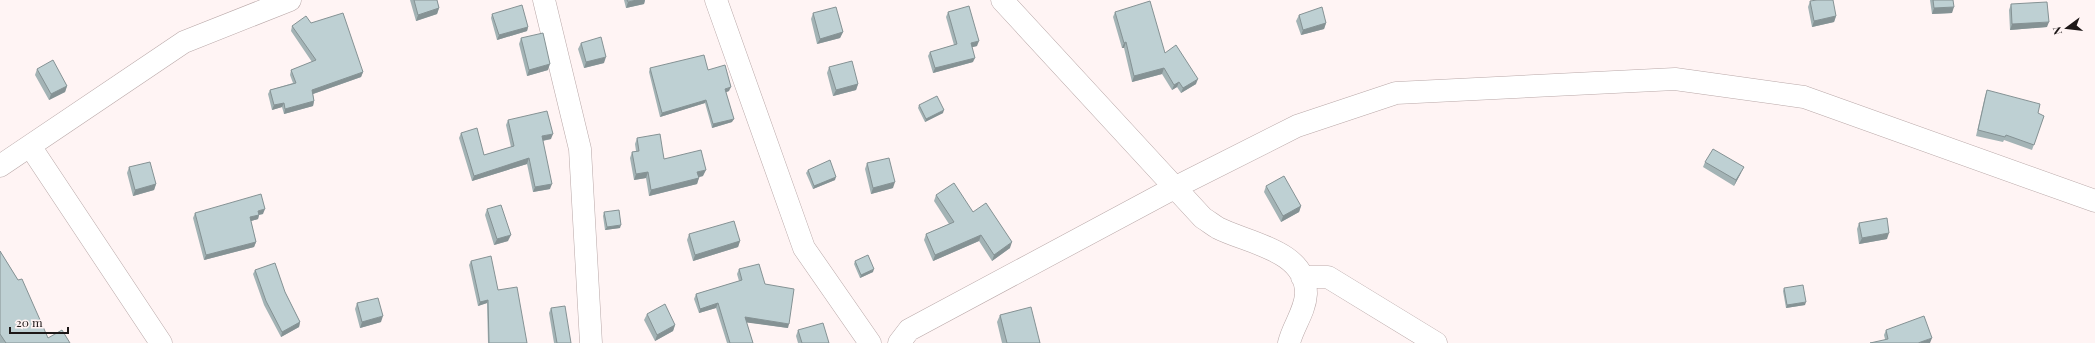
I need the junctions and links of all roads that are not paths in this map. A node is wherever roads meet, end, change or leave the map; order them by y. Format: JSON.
{"nodes":[{"id":1,"x":290,"y":0,"type":"edge"},
{"id":2,"x":544,"y":0,"type":"edge"},
{"id":3,"x":716,"y":0,"type":"edge"},
{"id":4,"x":1002,"y":0,"type":"edge"},
{"id":5,"x":30,"y":146,"type":"junction"},
{"id":6,"x":0,"y":166,"type":"edge"},
{"id":7,"x":1174,"y":188,"type":"junction"},
{"id":8,"x":2095,"y":201,"type":"edge"},
{"id":9,"x":1302,"y":277,"type":"junction"},
{"id":10,"x":161,"y":343,"type":"edge"},
{"id":11,"x":592,"y":343,"type":"edge"},
{"id":12,"x":870,"y":343,"type":"edge"},
{"id":13,"x":899,"y":343,"type":"edge"},
{"id":14,"x":1290,"y":343,"type":"edge"},
{"id":15,"x":1436,"y":343,"type":"edge"}],
"edges":[{"from":1,"to":5,"type":"street"},
{"from":2,"to":11,"type":"street"},
{"from":3,"to":12,"type":"street"},
{"from":4,"to":7,"type":"street"},
{"from":5,"to":6,"type":"street"},
{"from":5,"to":10,"type":"street"},
{"from":7,"to":8,"type":"street"},
{"from":7,"to":9,"type":"street"},
{"from":7,"to":13,"type":"street"},
{"from":9,"to":14,"type":"street"},
{"from":9,"to":15,"type":"street"}]}
